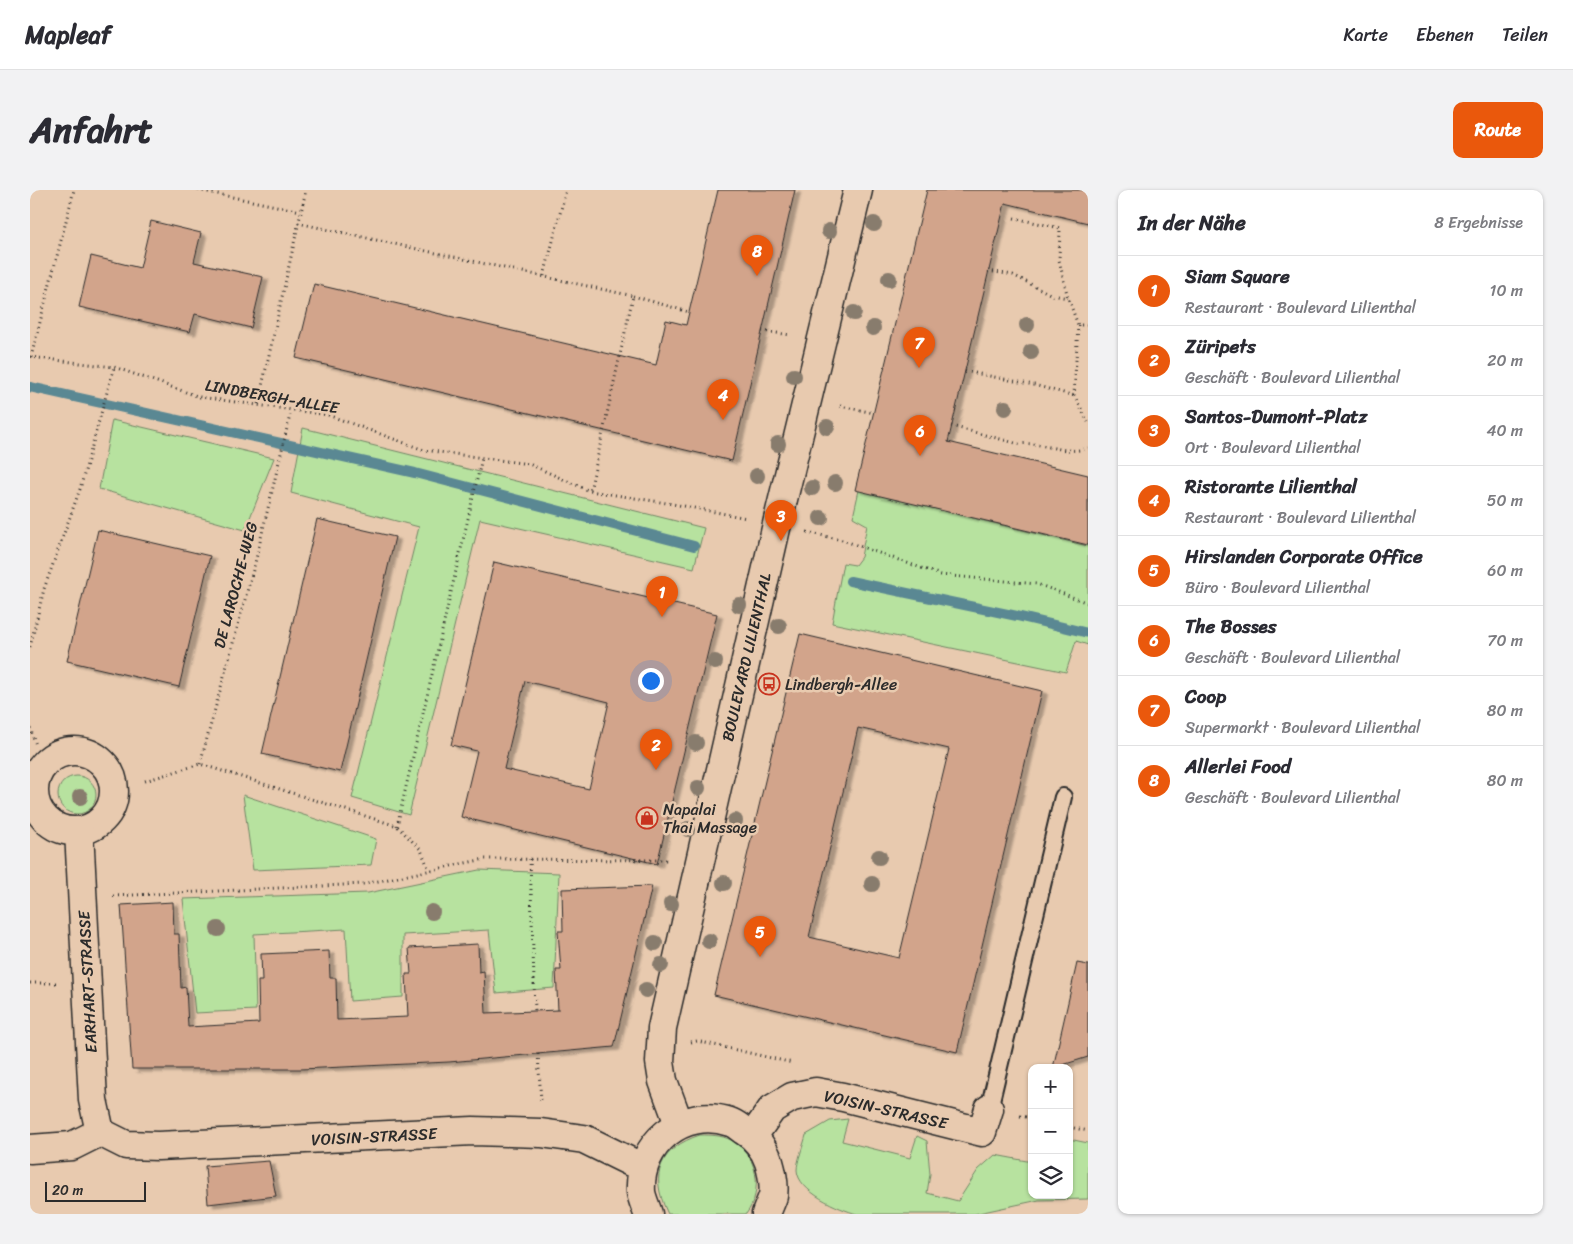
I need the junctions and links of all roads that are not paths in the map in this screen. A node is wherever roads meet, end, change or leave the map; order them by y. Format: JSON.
{"nodes":[{"id":1,"x":858,"y":190,"type":"edge"},
{"id":2,"x":1062,"y":797,"type":"dead end"},
{"id":3,"x":79,"y":831,"type":"dead end"},
{"id":4,"x":989,"y":1109,"type":"joint"},
{"id":5,"x":679,"y":1124,"type":"junction"},
{"id":6,"x":100,"y":1132,"type":"junction"},
{"id":7,"x":753,"y":1136,"type":"junction"},
{"id":8,"x":30,"y":1149,"type":"edge"},
{"id":9,"x":642,"y":1168,"type":"junction"},
{"id":10,"x":648,"y":1214,"type":"edge"},
{"id":11,"x":766,"y":1214,"type":"edge"}],
"edges":[{"from":1,"to":5,"type":"street","name":"BOULEVARD LILIENTHAL"},
{"from":2,"to":4,"type":"lane"},
{"from":3,"to":6,"type":"street","name":"EARHART-STRASSE"},
{"from":4,"to":7,"type":"street","name":"VOISIN-STRASSE"},
{"from":5,"to":7,"type":"street"},
{"from":5,"to":9,"type":"street"},
{"from":6,"to":8,"type":"street"},
{"from":6,"to":9,"type":"street","name":"VOISIN-STRASSE"},
{"from":7,"to":11,"type":"street"},
{"from":9,"to":10,"type":"street"}]}
